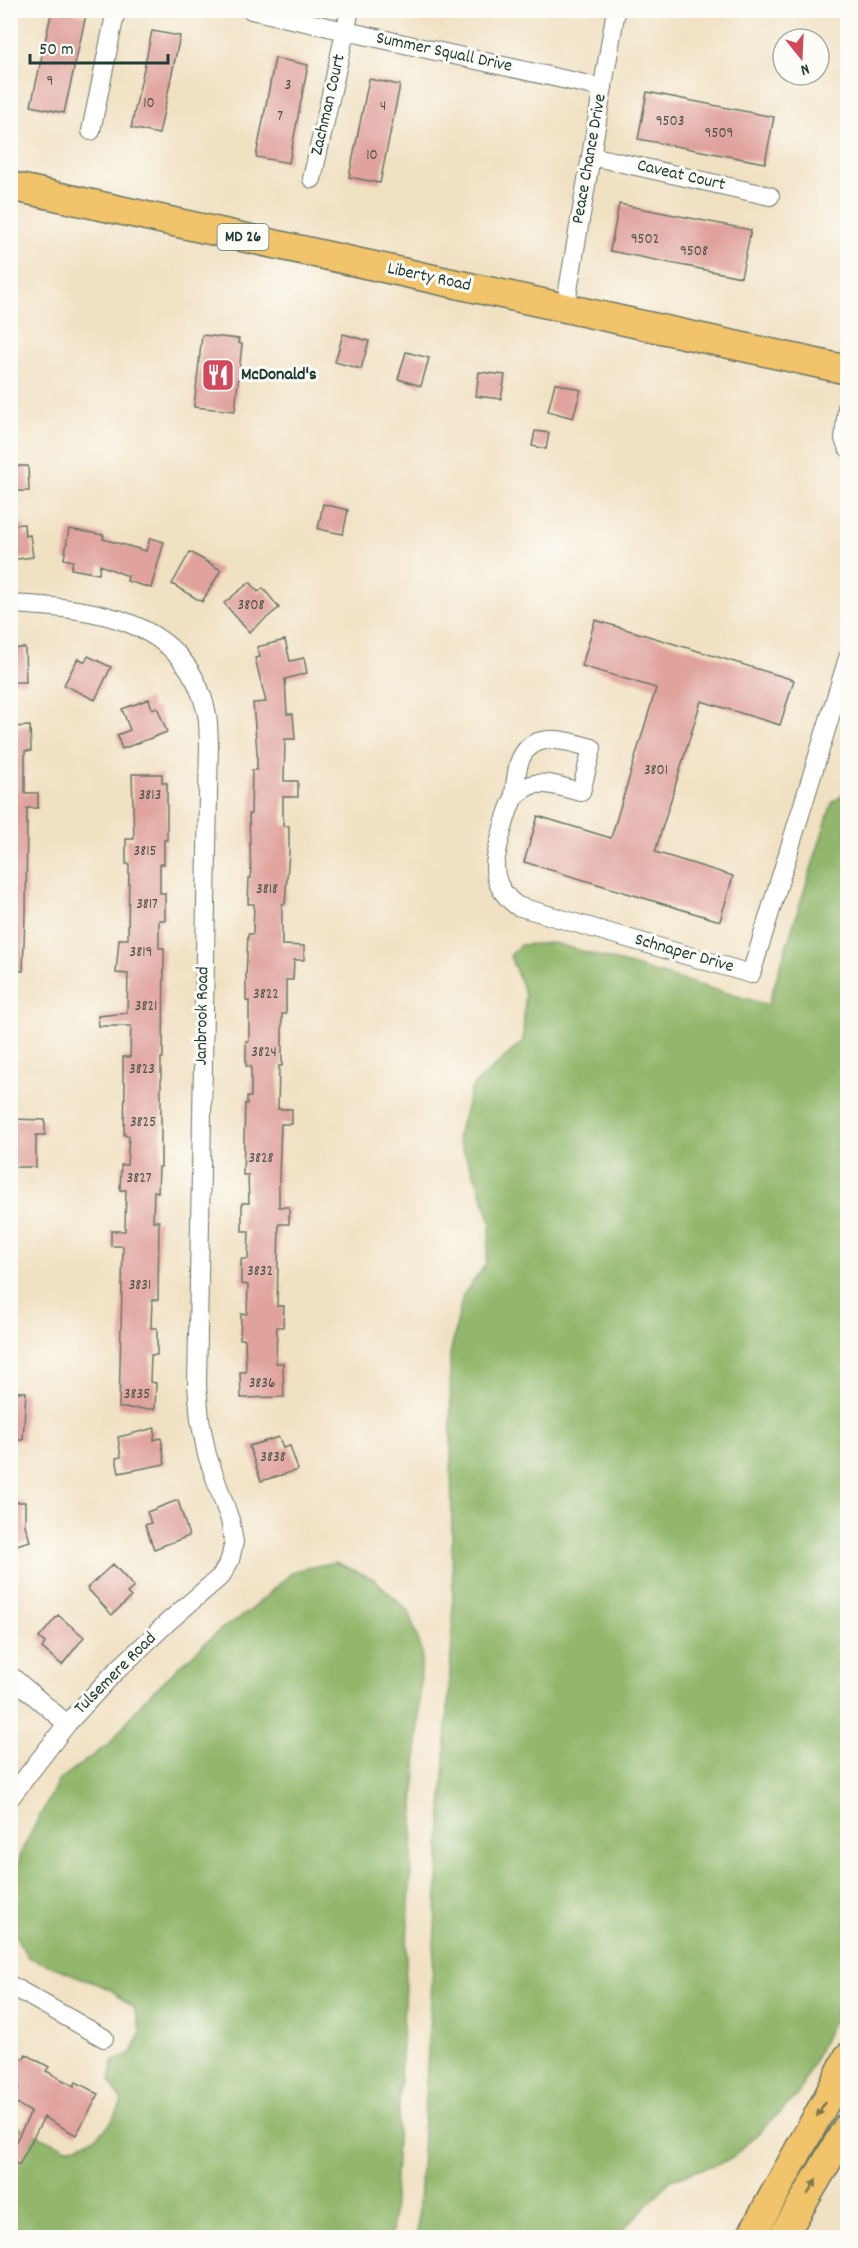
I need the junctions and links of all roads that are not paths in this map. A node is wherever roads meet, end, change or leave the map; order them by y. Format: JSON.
{"nodes":[{"id":1,"x":116,"y":10,"type":"edge"},
{"id":2,"x":251,"y":10,"type":"edge"},
{"id":3,"x":350,"y":10,"type":"edge"},
{"id":4,"x":616,"y":10,"type":"edge"},
{"id":5,"x":346,"y":32,"type":"junction"},
{"id":6,"x":603,"y":88,"type":"junction"},
{"id":7,"x":91,"y":131,"type":"dead end"},
{"id":8,"x":591,"y":156,"type":"junction"},
{"id":9,"x":312,"y":179,"type":"dead end"},
{"id":10,"x":10,"y":186,"type":"edge"},
{"id":11,"x":770,"y":196,"type":"dead end"},
{"id":12,"x":565,"y":308,"type":"junction"},
{"id":13,"x":848,"y":370,"type":"edge"},
{"id":14,"x":848,"y":399,"type":"edge"},
{"id":15,"x":848,"y":448,"type":"edge"},
{"id":16,"x":10,"y":604,"type":"edge"},
{"id":17,"x":848,"y":658,"type":"edge"},
{"id":18,"x":513,"y":800,"type":"junction"},
{"id":19,"x":230,"y":1560,"type":"joint"},
{"id":20,"x":10,"y":1675,"type":"edge"},
{"id":21,"x":67,"y":1724,"type":"junction"},
{"id":22,"x":10,"y":1798,"type":"edge"},
{"id":23,"x":10,"y":1984,"type":"edge"},
{"id":24,"x":104,"y":2038,"type":"dead end"},
{"id":25,"x":848,"y":2057,"type":"edge"},
{"id":26,"x":848,"y":2126,"type":"edge"},
{"id":27,"x":750,"y":2238,"type":"edge"},
{"id":28,"x":782,"y":2238,"type":"edge"}],
"edges":[{"from":1,"to":7,"type":"street"},
{"from":2,"to":5,"type":"street","name":"Summer Squall Drive"},
{"from":3,"to":5,"type":"street","name":"Zachman Court"},
{"from":4,"to":6,"type":"street","name":"Peace Chance Drive"},
{"from":5,"to":6,"type":"street","name":"Summer Squall Drive"},
{"from":5,"to":9,"type":"street","name":"Zachman Court"},
{"from":6,"to":8,"type":"street","name":"Peace Chance Drive"},
{"from":8,"to":11,"type":"street","name":"Caveat Court"},
{"from":8,"to":12,"type":"street","name":"Peace Chance Drive"},
{"from":10,"to":12,"type":"main road","name":"Liberty Road","number":"MD 26"},
{"from":12,"to":13,"type":"main road","name":"Liberty Road","number":"MD 26"},
{"from":14,"to":15,"type":"street"},
{"from":16,"to":19,"type":"street","name":"Janbrook Road"},
{"from":17,"to":18,"type":"street","name":"Schnaper Drive"},
{"from":18,"to":18,"type":"street","name":"Schnaper Drive"},
{"from":19,"to":21,"type":"street","name":"Tulsemere Road"},
{"from":20,"to":21,"type":"street"},
{"from":21,"to":22,"type":"street","name":"Tulsemere Road"},
{"from":23,"to":24,"type":"street"},
{"from":25,"to":27,"type":"main road","one_way":true},
{"from":28,"to":26,"type":"main road","one_way":true}]}
